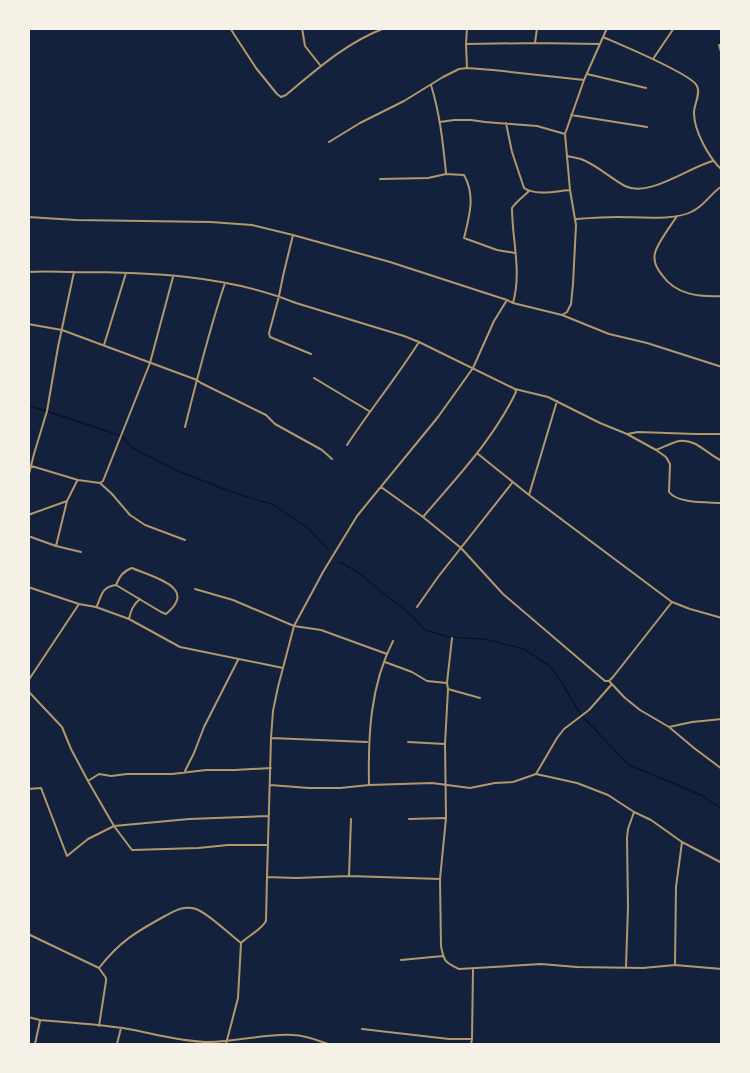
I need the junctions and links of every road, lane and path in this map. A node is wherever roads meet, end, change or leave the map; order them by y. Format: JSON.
{"nodes":[{"id":1,"x":230,"y":28,"type":"edge"},
{"id":2,"x":302,"y":28,"type":"edge"},
{"id":3,"x":372,"y":28,"type":"edge"},
{"id":4,"x":385,"y":28,"type":"edge"},
{"id":5,"x":467,"y":28,"type":"edge"},
{"id":6,"x":537,"y":28,"type":"edge"},
{"id":7,"x":607,"y":28,"type":"edge"},
{"id":8,"x":674,"y":28,"type":"edge"},
{"id":9,"x":374,"y":33,"type":"junction"},
{"id":10,"x":603,"y":37,"type":"junction"},
{"id":11,"x":535,"y":43,"type":"junction"},
{"id":12,"x":466,"y":44,"type":"junction"},
{"id":13,"x":600,"y":44,"type":"junction"},
{"id":14,"x":719,"y":45,"type":"dead end"},
{"id":15,"x":722,"y":55,"type":"edge"},
{"id":16,"x":653,"y":59,"type":"junction"},
{"id":17,"x":321,"y":66,"type":"junction"},
{"id":18,"x":467,"y":68,"type":"junction"},
{"id":19,"x":587,"y":74,"type":"junction"},
{"id":20,"x":584,"y":80,"type":"junction"},
{"id":21,"x":430,"y":85,"type":"junction"},
{"id":22,"x":646,"y":88,"type":"dead end"},
{"id":23,"x":571,"y":115,"type":"junction"},
{"id":24,"x":440,"y":122,"type":"junction"},
{"id":25,"x":506,"y":123,"type":"junction"},
{"id":26,"x":646,"y":127,"type":"dead end"},
{"id":27,"x":565,"y":134,"type":"junction"},
{"id":28,"x":329,"y":142,"type":"dead end"},
{"id":29,"x":566,"y":155,"type":"junction"},
{"id":30,"x":713,"y":161,"type":"junction"},
{"id":31,"x":722,"y":170,"type":"edge"},
{"id":32,"x":446,"y":174,"type":"junction"},
{"id":33,"x":380,"y":179,"type":"dead end"},
{"id":34,"x":722,"y":186,"type":"edge"},
{"id":35,"x":570,"y":189,"type":"junction"},
{"id":36,"x":529,"y":191,"type":"junction"},
{"id":37,"x":677,"y":216,"type":"junction"},
{"id":38,"x":28,"y":217,"type":"edge"},
{"id":39,"x":575,"y":219,"type":"junction"},
{"id":40,"x":293,"y":235,"type":"junction"},
{"id":41,"x":515,"y":253,"type":"junction"},
{"id":42,"x":28,"y":272,"type":"edge"},
{"id":43,"x":74,"y":272,"type":"junction"},
{"id":44,"x":126,"y":273,"type":"junction"},
{"id":45,"x":173,"y":276,"type":"junction"},
{"id":46,"x":225,"y":283,"type":"junction"},
{"id":47,"x":279,"y":296,"type":"junction"},
{"id":48,"x":722,"y":296,"type":"edge"},
{"id":49,"x":507,"y":300,"type":"junction"},
{"id":50,"x":513,"y":303,"type":"junction"},
{"id":51,"x":562,"y":315,"type":"junction"},
{"id":52,"x":28,"y":324,"type":"edge"},
{"id":53,"x":62,"y":330,"type":"junction"},
{"id":54,"x":419,"y":342,"type":"junction"},
{"id":55,"x":104,"y":345,"type":"junction"},
{"id":56,"x":311,"y":354,"type":"dead end"},
{"id":57,"x":150,"y":363,"type":"junction"},
{"id":58,"x":721,"y":366,"type":"edge"},
{"id":59,"x":473,"y":368,"type":"junction"},
{"id":60,"x":314,"y":378,"type":"dead end"},
{"id":61,"x":197,"y":380,"type":"junction"},
{"id":62,"x":514,"y":389,"type":"junction"},
{"id":63,"x":557,"y":401,"type":"junction"},
{"id":64,"x":369,"y":411,"type":"junction"},
{"id":65,"x":185,"y":428,"type":"dead end"},
{"id":66,"x":627,"y":434,"type":"junction"},
{"id":67,"x":722,"y":434,"type":"edge"},
{"id":68,"x":347,"y":445,"type":"dead end"},
{"id":69,"x":656,"y":450,"type":"junction"},
{"id":70,"x":478,"y":454,"type":"junction"},
{"id":71,"x":332,"y":459,"type":"dead end"},
{"id":72,"x":722,"y":461,"type":"edge"},
{"id":73,"x":30,"y":465,"type":"edge"},
{"id":74,"x":28,"y":478,"type":"edge"},
{"id":75,"x":78,"y":480,"type":"junction"},
{"id":76,"x":100,"y":483,"type":"junction"},
{"id":77,"x":513,"y":483,"type":"junction"},
{"id":78,"x":381,"y":487,"type":"junction"},
{"id":79,"x":529,"y":495,"type":"junction"},
{"id":80,"x":67,"y":501,"type":"junction"},
{"id":81,"x":722,"y":503,"type":"edge"},
{"id":82,"x":28,"y":515,"type":"edge"},
{"id":83,"x":423,"y":517,"type":"junction"},
{"id":84,"x":28,"y":536,"type":"edge"},
{"id":85,"x":185,"y":540,"type":"dead end"},
{"id":86,"x":56,"y":546,"type":"junction"},
{"id":87,"x":461,"y":548,"type":"junction"},
{"id":88,"x":81,"y":552,"type":"dead end"},
{"id":89,"x":116,"y":585,"type":"junction"},
{"id":90,"x":28,"y":587,"type":"edge"},
{"id":91,"x":195,"y":589,"type":"dead end"},
{"id":92,"x":140,"y":599,"type":"junction"},
{"id":93,"x":672,"y":602,"type":"junction"},
{"id":94,"x":79,"y":604,"type":"junction"},
{"id":95,"x":96,"y":607,"type":"junction"},
{"id":96,"x":417,"y":607,"type":"dead end"},
{"id":97,"x":722,"y":618,"type":"edge"},
{"id":98,"x":129,"y":619,"type":"junction"},
{"id":99,"x":294,"y":626,"type":"junction"},
{"id":100,"x":452,"y":639,"type":"dead end"},
{"id":101,"x":393,"y":641,"type":"dead end"},
{"id":102,"x":387,"y":654,"type":"junction"},
{"id":103,"x":238,"y":660,"type":"junction"},
{"id":104,"x":385,"y":662,"type":"junction"},
{"id":105,"x":283,"y":668,"type":"junction"},
{"id":106,"x":28,"y":681,"type":"edge"},
{"id":107,"x":609,"y":681,"type":"junction"},
{"id":108,"x":447,"y":683,"type":"junction"},
{"id":109,"x":612,"y":684,"type":"junction"},
{"id":110,"x":448,"y":689,"type":"junction"},
{"id":111,"x":28,"y":691,"type":"edge"},
{"id":112,"x":480,"y":698,"type":"dead end"},
{"id":113,"x":722,"y":719,"type":"edge"},
{"id":114,"x":669,"y":727,"type":"junction"},
{"id":115,"x":271,"y":738,"type":"junction"},
{"id":116,"x":368,"y":742,"type":"junction"},
{"id":117,"x":408,"y":742,"type":"dead end"},
{"id":118,"x":445,"y":744,"type":"junction"},
{"id":119,"x":270,"y":768,"type":"junction"},
{"id":120,"x":722,"y":769,"type":"edge"},
{"id":121,"x":185,"y":772,"type":"junction"},
{"id":122,"x":536,"y":774,"type":"junction"},
{"id":123,"x":87,"y":781,"type":"junction"},
{"id":124,"x":447,"y":784,"type":"junction"},
{"id":125,"x":270,"y":785,"type":"junction"},
{"id":126,"x":369,"y":785,"type":"junction"},
{"id":127,"x":28,"y":789,"type":"edge"},
{"id":128,"x":634,"y":813,"type":"junction"},
{"id":129,"x":268,"y":816,"type":"junction"},
{"id":130,"x":446,"y":818,"type":"junction"},
{"id":131,"x":351,"y":819,"type":"dead end"},
{"id":132,"x":409,"y":819,"type":"dead end"},
{"id":133,"x":114,"y":826,"type":"junction"},
{"id":134,"x":682,"y":842,"type":"junction"},
{"id":135,"x":268,"y":845,"type":"junction"},
{"id":136,"x":722,"y":863,"type":"edge"},
{"id":137,"x":348,"y":876,"type":"junction"},
{"id":138,"x":267,"y":877,"type":"junction"},
{"id":139,"x":440,"y":879,"type":"junction"},
{"id":140,"x":28,"y":934,"type":"edge"},
{"id":141,"x":241,"y":943,"type":"junction"},
{"id":142,"x":443,"y":956,"type":"junction"},
{"id":143,"x":401,"y":960,"type":"dead end"},
{"id":144,"x":675,"y":965,"type":"junction"},
{"id":145,"x":99,"y":968,"type":"junction"},
{"id":146,"x":473,"y":968,"type":"junction"},
{"id":147,"x":626,"y":968,"type":"junction"},
{"id":148,"x":722,"y":969,"type":"edge"},
{"id":149,"x":28,"y":1017,"type":"edge"},
{"id":150,"x":40,"y":1020,"type":"junction"},
{"id":151,"x":99,"y":1026,"type":"junction"},
{"id":152,"x":121,"y":1028,"type":"junction"},
{"id":153,"x":362,"y":1029,"type":"dead end"},
{"id":154,"x":472,"y":1039,"type":"junction"},
{"id":155,"x":226,"y":1043,"type":"edge"},
{"id":156,"x":319,"y":1043,"type":"edge"},
{"id":157,"x":35,"y":1044,"type":"edge"},
{"id":158,"x":117,"y":1044,"type":"edge"},
{"id":159,"x":328,"y":1044,"type":"edge"},
{"id":160,"x":471,"y":1044,"type":"edge"}],
"edges":[{"from":1,"to":17,"type":"street"},
{"from":2,"to":17,"type":"street"},
{"from":3,"to":9,"type":"street"},
{"from":4,"to":9,"type":"street"},
{"from":5,"to":12,"type":"street"},
{"from":6,"to":11,"type":"street"},
{"from":7,"to":10,"type":"street"},
{"from":8,"to":16,"type":"street"},
{"from":9,"to":17,"type":"street"},
{"from":10,"to":13,"type":"street"},
{"from":10,"to":16,"type":"street"},
{"from":11,"to":12,"type":"street"},
{"from":11,"to":13,"type":"street"},
{"from":12,"to":18,"type":"street"},
{"from":13,"to":19,"type":"street"},
{"from":14,"to":15,"type":"street"},
{"from":16,"to":30,"type":"street"},
{"from":18,"to":20,"type":"street"},
{"from":18,"to":21,"type":"street"},
{"from":19,"to":20,"type":"street"},
{"from":19,"to":22,"type":"street"},
{"from":20,"to":23,"type":"street"},
{"from":21,"to":24,"type":"street"},
{"from":21,"to":28,"type":"street"},
{"from":23,"to":26,"type":"street"},
{"from":23,"to":27,"type":"street"},
{"from":24,"to":25,"type":"street"},
{"from":24,"to":32,"type":"street"},
{"from":25,"to":27,"type":"street"},
{"from":25,"to":36,"type":"street"},
{"from":27,"to":29,"type":"street"},
{"from":29,"to":30,"type":"street"},
{"from":29,"to":35,"type":"street"},
{"from":30,"to":31,"type":"street"},
{"from":32,"to":33,"type":"street"},
{"from":32,"to":41,"type":"street"},
{"from":34,"to":37,"type":"street"},
{"from":35,"to":36,"type":"street"},
{"from":35,"to":39,"type":"street"},
{"from":36,"to":41,"type":"street"},
{"from":37,"to":39,"type":"street"},
{"from":37,"to":48,"type":"street"},
{"from":38,"to":40,"type":"street"},
{"from":39,"to":51,"type":"street"},
{"from":40,"to":47,"type":"street"},
{"from":40,"to":49,"type":"street"},
{"from":41,"to":50,"type":"street"},
{"from":42,"to":43,"type":"street"},
{"from":43,"to":44,"type":"street"},
{"from":43,"to":53,"type":"street"},
{"from":44,"to":45,"type":"street"},
{"from":44,"to":55,"type":"street"},
{"from":45,"to":46,"type":"street"},
{"from":45,"to":57,"type":"street"},
{"from":46,"to":47,"type":"street"},
{"from":46,"to":61,"type":"street"},
{"from":47,"to":54,"type":"street"},
{"from":47,"to":56,"type":"street"},
{"from":49,"to":50,"type":"street"},
{"from":49,"to":59,"type":"street"},
{"from":50,"to":51,"type":"street"},
{"from":51,"to":58,"type":"street"},
{"from":52,"to":53,"type":"street"},
{"from":53,"to":55,"type":"street"},
{"from":53,"to":73,"type":"street"},
{"from":54,"to":59,"type":"street"},
{"from":54,"to":64,"type":"street"},
{"from":55,"to":57,"type":"street"},
{"from":57,"to":61,"type":"street"},
{"from":57,"to":76,"type":"street"},
{"from":59,"to":62,"type":"street"},
{"from":59,"to":78,"type":"street"},
{"from":60,"to":64,"type":"street"},
{"from":61,"to":65,"type":"street"},
{"from":61,"to":71,"type":"street"},
{"from":62,"to":63,"type":"street"},
{"from":62,"to":70,"type":"street"},
{"from":63,"to":66,"type":"street"},
{"from":63,"to":79,"type":"street"},
{"from":64,"to":68,"type":"street"},
{"from":66,"to":67,"type":"street"},
{"from":66,"to":69,"type":"street"},
{"from":69,"to":72,"type":"street"},
{"from":69,"to":81,"type":"street"},
{"from":70,"to":77,"type":"street"},
{"from":70,"to":83,"type":"street"},
{"from":73,"to":74,"type":"street"},
{"from":73,"to":75,"type":"street"},
{"from":75,"to":76,"type":"street"},
{"from":75,"to":80,"type":"street"},
{"from":76,"to":85,"type":"street"},
{"from":77,"to":79,"type":"street"},
{"from":77,"to":87,"type":"street"},
{"from":78,"to":83,"type":"street"},
{"from":78,"to":99,"type":"street"},
{"from":79,"to":93,"type":"street"},
{"from":80,"to":82,"type":"street"},
{"from":80,"to":86,"type":"street"},
{"from":83,"to":87,"type":"street"},
{"from":84,"to":86,"type":"street"},
{"from":86,"to":88,"type":"street"},
{"from":87,"to":96,"type":"street"},
{"from":87,"to":107,"type":"street"},
{"from":89,"to":92,"type":"street"},
{"from":89,"to":92,"type":"street"},
{"from":89,"to":95,"type":"street"},
{"from":90,"to":94,"type":"street"},
{"from":91,"to":99,"type":"street"},
{"from":92,"to":98,"type":"street"},
{"from":93,"to":97,"type":"street"},
{"from":93,"to":107,"type":"street"},
{"from":94,"to":95,"type":"street"},
{"from":94,"to":106,"type":"street"},
{"from":95,"to":98,"type":"street"},
{"from":98,"to":103,"type":"street"},
{"from":99,"to":102,"type":"street"},
{"from":99,"to":105,"type":"street"},
{"from":100,"to":108,"type":"street"},
{"from":101,"to":102,"type":"street"},
{"from":102,"to":104,"type":"street"},
{"from":103,"to":105,"type":"street"},
{"from":103,"to":121,"type":"street"},
{"from":104,"to":108,"type":"street"},
{"from":104,"to":116,"type":"street"},
{"from":105,"to":115,"type":"street"},
{"from":107,"to":109,"type":"street"},
{"from":108,"to":110,"type":"street"},
{"from":109,"to":114,"type":"street"},
{"from":109,"to":122,"type":"street"},
{"from":110,"to":112,"type":"street"},
{"from":110,"to":118,"type":"street"},
{"from":111,"to":123,"type":"street"},
{"from":113,"to":114,"type":"street"},
{"from":114,"to":120,"type":"street"},
{"from":115,"to":116,"type":"street"},
{"from":115,"to":119,"type":"street"},
{"from":116,"to":126,"type":"street"},
{"from":117,"to":118,"type":"street"},
{"from":118,"to":124,"type":"street"},
{"from":119,"to":121,"type":"street"},
{"from":119,"to":125,"type":"street"},
{"from":121,"to":123,"type":"street"},
{"from":122,"to":124,"type":"street"},
{"from":122,"to":128,"type":"street"},
{"from":123,"to":133,"type":"street"},
{"from":124,"to":126,"type":"street"},
{"from":124,"to":130,"type":"street"},
{"from":125,"to":126,"type":"street"},
{"from":125,"to":129,"type":"street"},
{"from":127,"to":133,"type":"street"},
{"from":128,"to":134,"type":"street"},
{"from":128,"to":147,"type":"street"},
{"from":129,"to":133,"type":"street"},
{"from":129,"to":135,"type":"street"},
{"from":130,"to":132,"type":"street"},
{"from":130,"to":139,"type":"street"},
{"from":131,"to":137,"type":"street"},
{"from":133,"to":135,"type":"street"},
{"from":134,"to":136,"type":"street"},
{"from":134,"to":144,"type":"street"},
{"from":135,"to":138,"type":"street"},
{"from":137,"to":138,"type":"street"},
{"from":137,"to":139,"type":"street"},
{"from":138,"to":141,"type":"street"},
{"from":139,"to":142,"type":"street"},
{"from":140,"to":145,"type":"street"},
{"from":141,"to":145,"type":"street"},
{"from":141,"to":155,"type":"street"},
{"from":142,"to":143,"type":"street"},
{"from":142,"to":146,"type":"street"},
{"from":144,"to":147,"type":"street"},
{"from":144,"to":148,"type":"street"},
{"from":145,"to":151,"type":"street"},
{"from":146,"to":147,"type":"street"},
{"from":146,"to":154,"type":"street"},
{"from":149,"to":150,"type":"street"},
{"from":150,"to":151,"type":"street"},
{"from":150,"to":157,"type":"street"},
{"from":151,"to":152,"type":"street"},
{"from":152,"to":155,"type":"street"},
{"from":152,"to":158,"type":"street"},
{"from":153,"to":154,"type":"street"},
{"from":154,"to":160,"type":"street"},
{"from":155,"to":156,"type":"street"},
{"from":156,"to":159,"type":"street"}]}
